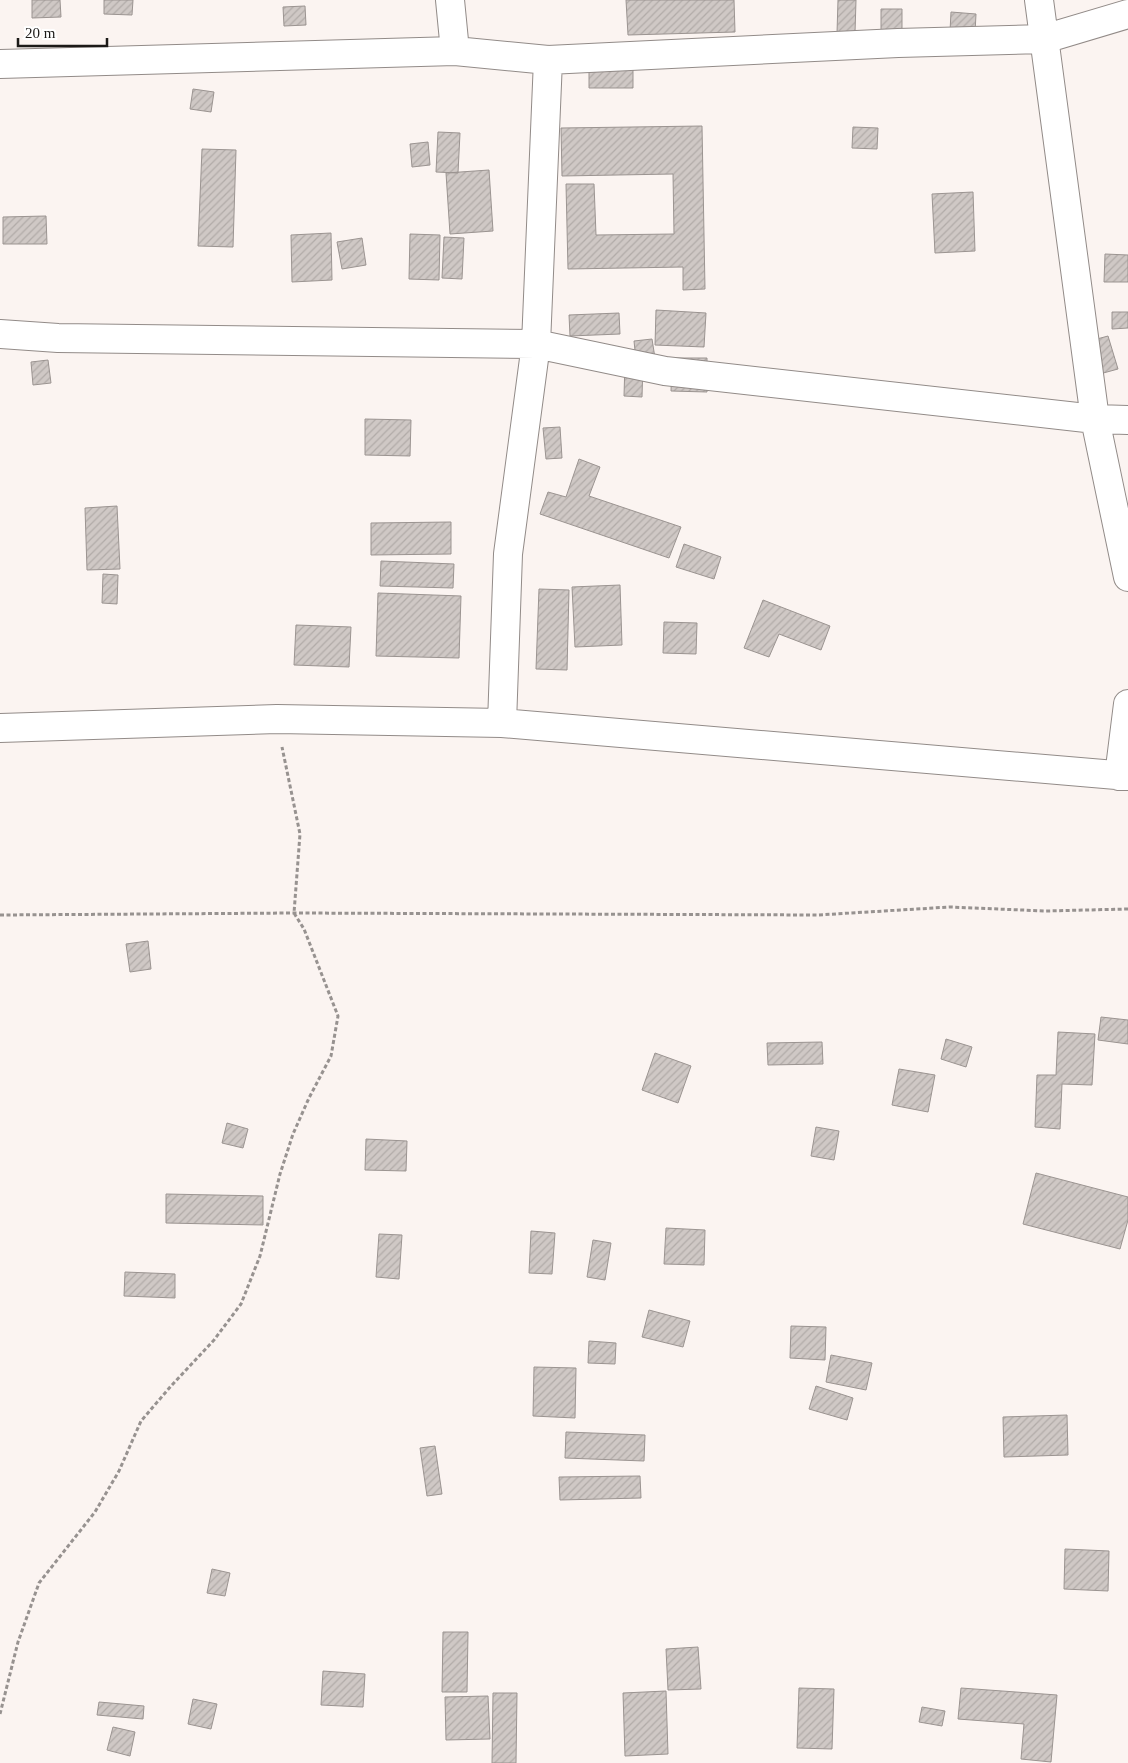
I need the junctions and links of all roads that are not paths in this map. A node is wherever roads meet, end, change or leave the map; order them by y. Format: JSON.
{"nodes":[{"id":1,"x":450,"y":0,"type":"edge"},
{"id":2,"x":1039,"y":0,"type":"edge"},
{"id":3,"x":1128,"y":14,"type":"edge"},
{"id":4,"x":1044,"y":39,"type":"junction"},
{"id":5,"x":455,"y":51,"type":"junction"},
{"id":6,"x":548,"y":60,"type":"junction"},
{"id":7,"x":0,"y":64,"type":"edge"},
{"id":8,"x":0,"y":334,"type":"edge"},
{"id":9,"x":536,"y":344,"type":"junction"},
{"id":10,"x":1095,"y":419,"type":"junction"},
{"id":11,"x":1128,"y":420,"type":"edge"},
{"id":12,"x":1128,"y":577,"type":"edge"},
{"id":13,"x":1128,"y":704,"type":"edge"},
{"id":14,"x":502,"y":723,"type":"junction"},
{"id":15,"x":0,"y":728,"type":"edge"},
{"id":16,"x":1124,"y":776,"type":"edge"}],
"edges":[{"from":1,"to":5,"type":"street"},
{"from":2,"to":4,"type":"street"},
{"from":3,"to":4,"type":"street"},
{"from":4,"to":6,"type":"street"},
{"from":4,"to":10,"type":"street"},
{"from":5,"to":6,"type":"street"},
{"from":5,"to":7,"type":"street"},
{"from":6,"to":9,"type":"street"},
{"from":8,"to":9,"type":"street"},
{"from":9,"to":10,"type":"street"},
{"from":9,"to":14,"type":"street"},
{"from":10,"to":11,"type":"street"},
{"from":10,"to":12,"type":"street"},
{"from":13,"to":16,"type":"street"},
{"from":14,"to":15,"type":"street"},
{"from":14,"to":16,"type":"street"}]}
